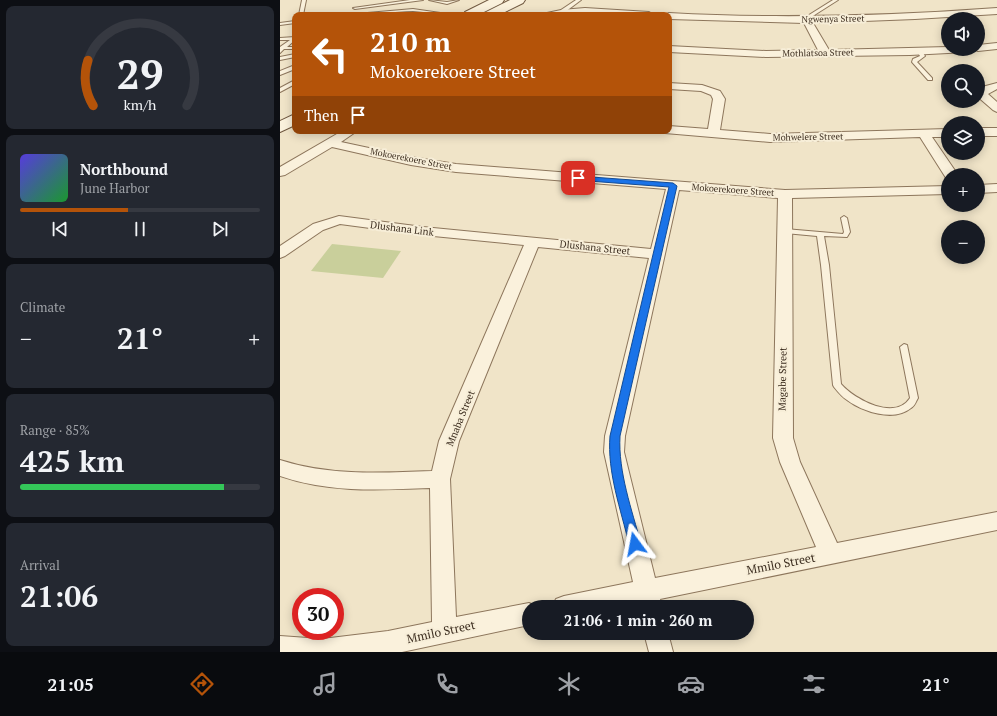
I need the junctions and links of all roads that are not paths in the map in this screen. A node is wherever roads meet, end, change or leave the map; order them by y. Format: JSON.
{"nodes":[{"id":1,"x":310,"y":0,"type":"edge"},
{"id":2,"x":421,"y":0,"type":"edge"},
{"id":3,"x":431,"y":0,"type":"edge"},
{"id":4,"x":457,"y":0,"type":"edge"},
{"id":5,"x":519,"y":0,"type":"edge"},
{"id":6,"x":580,"y":0,"type":"edge"},
{"id":7,"x":836,"y":0,"type":"edge"},
{"id":8,"x":304,"y":1,"type":"edge"},
{"id":9,"x":501,"y":7,"type":"edge"},
{"id":10,"x":355,"y":8,"type":"dead end"},
{"id":11,"x":997,"y":11,"type":"edge"},
{"id":12,"x":301,"y":12,"type":"edge"},
{"id":13,"x":390,"y":12,"type":"edge"},
{"id":14,"x":429,"y":12,"type":"edge"},
{"id":15,"x":480,"y":12,"type":"edge"},
{"id":16,"x":563,"y":12,"type":"joint"},
{"id":17,"x":594,"y":12,"type":"edge"},
{"id":18,"x":672,"y":16,"type":"edge"},
{"id":19,"x":292,"y":19,"type":"edge"},
{"id":20,"x":805,"y":20,"type":"junction"},
{"id":21,"x":286,"y":22,"type":"junction"},
{"id":22,"x":292,"y":22,"type":"edge"},
{"id":23,"x":280,"y":24,"type":"edge"},
{"id":24,"x":292,"y":38,"type":"edge"},
{"id":25,"x":280,"y":40,"type":"edge"},
{"id":26,"x":292,"y":41,"type":"edge"},
{"id":27,"x":997,"y":46,"type":"edge"},
{"id":28,"x":985,"y":47,"type":"edge"},
{"id":29,"x":292,"y":48,"type":"edge"},
{"id":30,"x":672,"y":49,"type":"edge"},
{"id":31,"x":281,"y":50,"type":"edge"},
{"id":32,"x":941,"y":50,"type":"edge"},
{"id":33,"x":919,"y":51,"type":"junction"},
{"id":34,"x":824,"y":53,"type":"junction"},
{"id":35,"x":292,"y":57,"type":"edge"},
{"id":36,"x":280,"y":59,"type":"edge"},
{"id":37,"x":292,"y":69,"type":"edge"},
{"id":38,"x":280,"y":74,"type":"edge"},
{"id":39,"x":930,"y":79,"type":"dead end"},
{"id":40,"x":292,"y":84,"type":"edge"},
{"id":41,"x":672,"y":86,"type":"edge"},
{"id":42,"x":997,"y":86,"type":"edge"},
{"id":43,"x":280,"y":90,"type":"edge"},
{"id":44,"x":292,"y":106,"type":"edge"},
{"id":45,"x":997,"y":108,"type":"edge"},
{"id":46,"x":280,"y":112,"type":"edge"},
{"id":47,"x":292,"y":121,"type":"edge"},
{"id":48,"x":280,"y":127,"type":"edge"},
{"id":49,"x":672,"y":130,"type":"edge"},
{"id":50,"x":985,"y":132,"type":"edge"},
{"id":51,"x":997,"y":132,"type":"edge"},
{"id":52,"x":713,"y":133,"type":"junction"},
{"id":53,"x":941,"y":133,"type":"edge"},
{"id":54,"x":346,"y":134,"type":"edge"},
{"id":55,"x":924,"y":134,"type":"junction"},
{"id":56,"x":330,"y":143,"type":"junction"},
{"id":57,"x":947,"y":168,"type":"edge"},
{"id":58,"x":280,"y":172,"type":"edge"},
{"id":59,"x":673,"y":186,"type":"junction"},
{"id":60,"x":997,"y":188,"type":"edge"},
{"id":61,"x":985,"y":189,"type":"edge"},
{"id":62,"x":941,"y":190,"type":"edge"},
{"id":63,"x":785,"y":194,"type":"junction"},
{"id":64,"x":844,"y":218,"type":"dead end"},
{"id":65,"x":785,"y":231,"type":"junction"},
{"id":66,"x":820,"y":234,"type":"junction"},
{"id":67,"x":533,"y":240,"type":"junction"},
{"id":68,"x":280,"y":253,"type":"edge"},
{"id":69,"x":657,"y":254,"type":"junction"},
{"id":70,"x":904,"y":346,"type":"dead end"},
{"id":71,"x":280,"y":468,"type":"edge"},
{"id":72,"x":440,"y":479,"type":"junction"},
{"id":73,"x":997,"y":521,"type":"edge"},
{"id":74,"x":831,"y":555,"type":"junction"},
{"id":75,"x":648,"y":599,"type":"edge"},
{"id":76,"x":638,"y":600,"type":"edge"},
{"id":77,"x":522,"y":615,"type":"edge"},
{"id":78,"x":444,"y":631,"type":"junction"},
{"id":79,"x":658,"y":640,"type":"edge"},
{"id":80,"x":280,"y":648,"type":"edge"},
{"id":81,"x":661,"y":652,"type":"edge"}],
"edges":[{"from":1,"to":8,"type":"lane"},
{"from":2,"to":10,"type":"lane"},
{"from":3,"to":4,"type":"lane"},
{"from":5,"to":9,"type":"main road"},
{"from":6,"to":16,"type":"lane"},
{"from":7,"to":20,"type":"lane"},
{"from":8,"to":12,"type":"lane"},
{"from":9,"to":15,"type":"main road"},
{"from":11,"to":20,"type":"street","name":"Ngwenya Street"},
{"from":13,"to":14,"type":"lane"},
{"from":16,"to":17,"type":"street"},
{"from":18,"to":20,"type":"street","name":"Ngwenya Street"},
{"from":19,"to":21,"type":"lane"},
{"from":20,"to":34,"type":"street"},
{"from":21,"to":22,"type":"lane"},
{"from":21,"to":23,"type":"lane"},
{"from":24,"to":25,"type":"lane"},
{"from":25,"to":31,"type":"lane"},
{"from":26,"to":31,"type":"lane"},
{"from":27,"to":28,"type":"street"},
{"from":29,"to":31,"type":"lane"},
{"from":30,"to":34,"type":"street","name":"Mothlatsoa Street"},
{"from":32,"to":33,"type":"street","name":"Mothlatsoa Street"},
{"from":33,"to":34,"type":"street","name":"Mothlatsoa Street"},
{"from":33,"to":39,"type":"lane"},
{"from":35,"to":36,"type":"lane"},
{"from":37,"to":38,"type":"lane"},
{"from":40,"to":43,"type":"lane"},
{"from":41,"to":52,"type":"street"},
{"from":42,"to":45,"type":"street"},
{"from":44,"to":46,"type":"main road"},
{"from":47,"to":48,"type":"main road"},
{"from":49,"to":52,"type":"street","name":"Mohwelere Street"},
{"from":50,"to":51,"type":"street"},
{"from":52,"to":55,"type":"street","name":"Mohwelere Street"},
{"from":53,"to":55,"type":"street","name":"Mohwelere Street"},
{"from":54,"to":56,"type":"street"},
{"from":55,"to":57,"type":"street"},
{"from":56,"to":58,"type":"street"},
{"from":56,"to":59,"type":"street","name":"Mokoerekoere Street"},
{"from":59,"to":63,"type":"street","name":"Mokoerekoere Street"},
{"from":59,"to":69,"type":"street"},
{"from":60,"to":61,"type":"street"},
{"from":62,"to":63,"type":"street","name":"Mokoerekoere Street"},
{"from":63,"to":65,"type":"street","name":"Magabe Street"},
{"from":64,"to":66,"type":"lane"},
{"from":65,"to":66,"type":"lane"},
{"from":65,"to":74,"type":"street","name":"Magabe Street"},
{"from":66,"to":70,"type":"lane"},
{"from":67,"to":68,"type":"street","name":"Dlushana Link"},
{"from":67,"to":69,"type":"street","name":"Dlushana Street"},
{"from":67,"to":72,"type":"street","name":"Mnaba Street"},
{"from":69,"to":75,"type":"street"},
{"from":71,"to":72,"type":"street"},
{"from":72,"to":78,"type":"street","name":"Mnaba Street"},
{"from":73,"to":74,"type":"street","name":"Mmilo Street"},
{"from":74,"to":75,"type":"street","name":"Mmilo Street"},
{"from":75,"to":76,"type":"street","name":"Mmilo Street"},
{"from":77,"to":78,"type":"street","name":"Mmilo Street"},
{"from":78,"to":80,"type":"street","name":"Mmilo Street"},
{"from":79,"to":81,"type":"street"}]}
